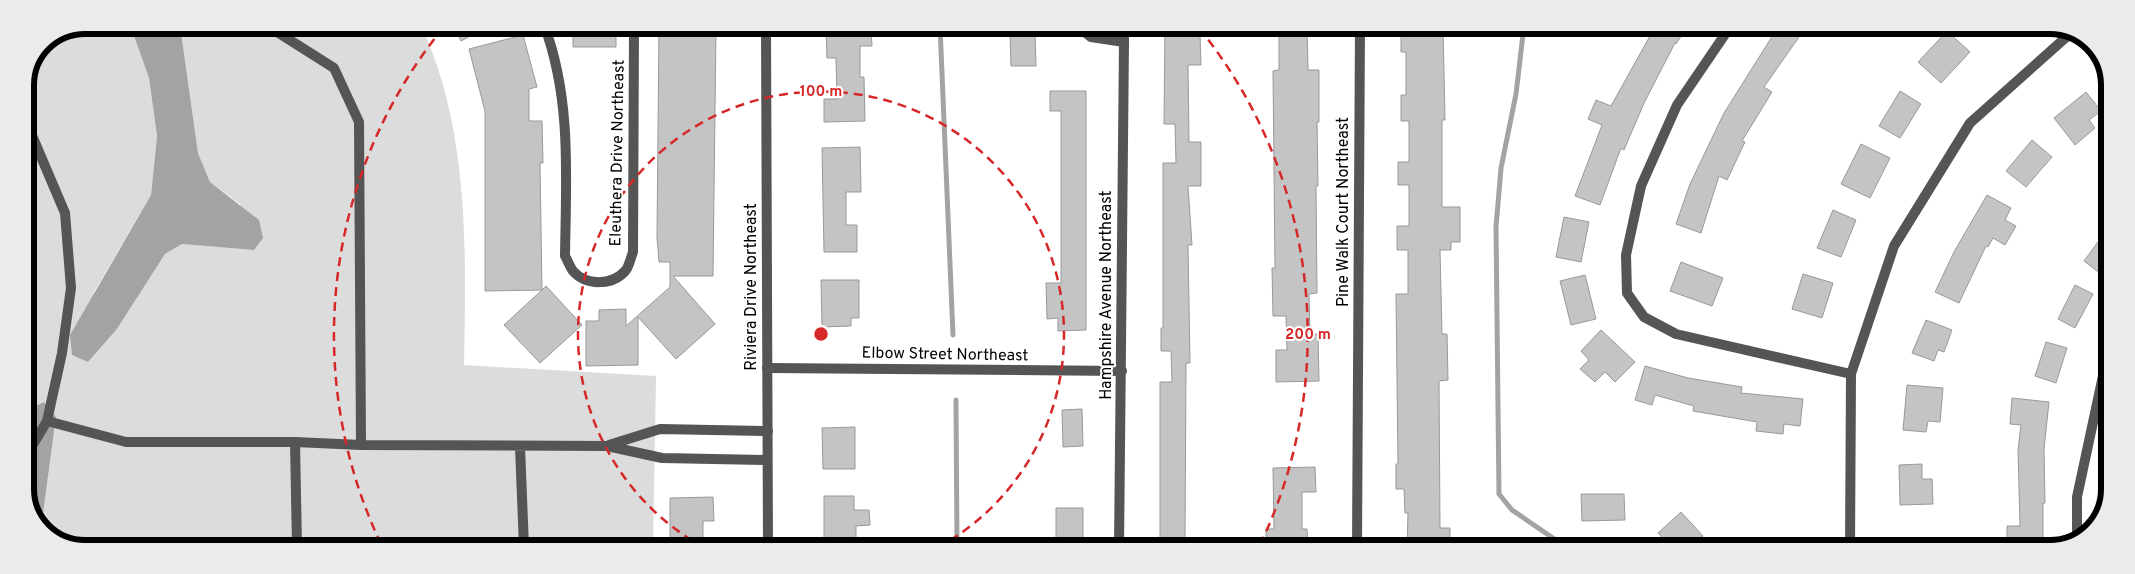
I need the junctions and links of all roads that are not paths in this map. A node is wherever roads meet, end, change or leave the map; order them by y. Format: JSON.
{"nodes":[{"id":1,"x":280,"y":34,"type":"edge"},
{"id":2,"x":547,"y":34,"type":"edge"},
{"id":3,"x":634,"y":34,"type":"edge"},
{"id":4,"x":766,"y":34,"type":"edge"},
{"id":5,"x":1087,"y":34,"type":"edge"},
{"id":6,"x":1124,"y":34,"type":"edge"},
{"id":7,"x":1360,"y":34,"type":"edge"},
{"id":8,"x":1725,"y":34,"type":"edge"},
{"id":9,"x":2067,"y":36,"type":"edge"},
{"id":10,"x":1124,"y":42,"type":"junction"},
{"id":11,"x":34,"y":140,"type":"edge"},
{"id":12,"x":767,"y":368,"type":"junction"},
{"id":13,"x":1122,"y":371,"type":"junction"},
{"id":14,"x":1851,"y":374,"type":"junction"},
{"id":15,"x":2101,"y":385,"type":"edge"},
{"id":16,"x":46,"y":421,"type":"junction"},
{"id":17,"x":768,"y":431,"type":"junction"},
{"id":18,"x":34,"y":442,"type":"edge"},
{"id":19,"x":295,"y":442,"type":"junction"},
{"id":20,"x":361,"y":445,"type":"junction"},
{"id":21,"x":607,"y":446,"type":"junction"},
{"id":22,"x":520,"y":447,"type":"junction"},
{"id":23,"x":766,"y":460,"type":"junction"},
{"id":24,"x":2077,"y":532,"type":"edge"},
{"id":25,"x":297,"y":540,"type":"edge"},
{"id":26,"x":524,"y":540,"type":"edge"},
{"id":27,"x":768,"y":540,"type":"edge"},
{"id":28,"x":1119,"y":540,"type":"edge"},
{"id":29,"x":1357,"y":540,"type":"edge"},
{"id":30,"x":1850,"y":540,"type":"edge"}],
"edges":[{"from":1,"to":20,"type":"street"},
{"from":2,"to":3,"type":"street","name":"Eleuthera Drive Northeast"},
{"from":4,"to":12,"type":"street","name":"Riviera Drive Northeast"},
{"from":5,"to":10,"type":"street"},
{"from":6,"to":10,"type":"street","name":"Hampshire Avenue Northeast"},
{"from":7,"to":29,"type":"street","name":"Pine Walk Court Northeast"},
{"from":8,"to":14,"type":"street"},
{"from":9,"to":14,"type":"street"},
{"from":10,"to":13,"type":"street","name":"Hampshire Avenue Northeast"},
{"from":11,"to":16,"type":"street"},
{"from":12,"to":13,"type":"street","name":"Elbow Street Northeast"},
{"from":12,"to":17,"type":"street","name":"Riviera Drive Northeast"},
{"from":13,"to":28,"type":"street","name":"Hampshire Avenue Northeast"},
{"from":14,"to":30,"type":"street"},
{"from":15,"to":24,"type":"street"},
{"from":16,"to":18,"type":"street"},
{"from":16,"to":19,"type":"street"},
{"from":17,"to":21,"type":"street"},
{"from":17,"to":23,"type":"street","name":"Riviera Drive Northeast"},
{"from":19,"to":20,"type":"street"},
{"from":19,"to":25,"type":"street"},
{"from":20,"to":22,"type":"street"},
{"from":21,"to":22,"type":"street"},
{"from":21,"to":23,"type":"street"},
{"from":22,"to":26,"type":"street"},
{"from":23,"to":27,"type":"street","name":"Riviera Drive Northeast"}]}
